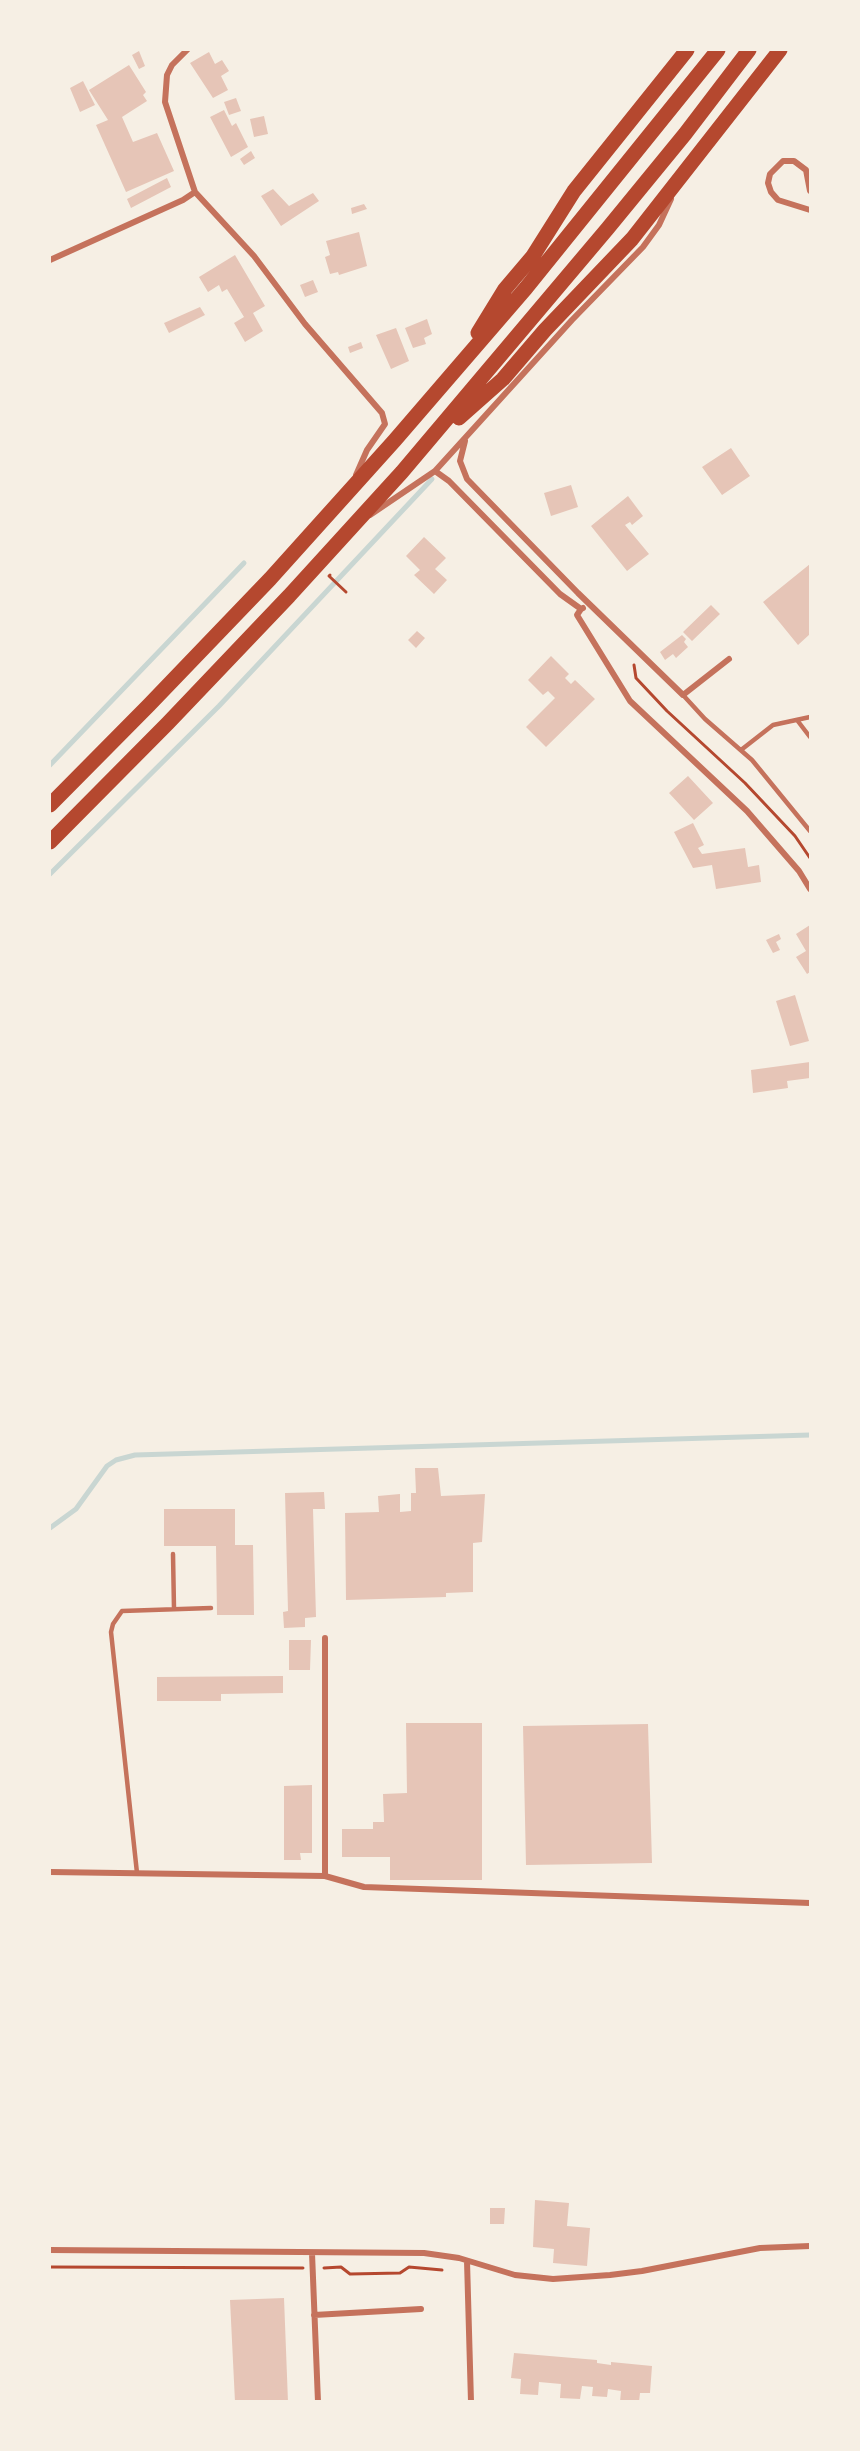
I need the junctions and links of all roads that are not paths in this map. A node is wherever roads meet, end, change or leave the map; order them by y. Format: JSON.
{"nodes":[{"id":1,"x":187,"y":50,"type":"edge"},
{"id":2,"x":687,"y":50,"type":"edge"},
{"id":3,"x":718,"y":50,"type":"edge"},
{"id":4,"x":749,"y":50,"type":"edge"},
{"id":5,"x":780,"y":50,"type":"edge"},
{"id":6,"x":681,"y":177,"type":"junction"},
{"id":7,"x":810,"y":191,"type":"edge"},
{"id":8,"x":195,"y":192,"type":"junction"},
{"id":9,"x":810,"y":210,"type":"edge"},
{"id":10,"x":50,"y":260,"type":"edge"},
{"id":11,"x":451,"y":376,"type":"junction"},
{"id":12,"x":465,"y":439,"type":"junction"},
{"id":13,"x":412,"y":460,"type":"junction"},
{"id":14,"x":435,"y":471,"type":"junction"},
{"id":15,"x":350,"y":490,"type":"junction"},
{"id":16,"x":350,"y":529,"type":"junction"},
{"id":17,"x":588,"y":604,"type":"junction"},
{"id":18,"x":581,"y":609,"type":"junction"},
{"id":19,"x":729,"y":659,"type":"dead end"},
{"id":20,"x":683,"y":696,"type":"junction"},
{"id":21,"x":810,"y":717,"type":"edge"},
{"id":22,"x":797,"y":720,"type":"junction"},
{"id":23,"x":810,"y":737,"type":"edge"},
{"id":24,"x":741,"y":750,"type":"junction"},
{"id":25,"x":50,"y":805,"type":"edge"},
{"id":26,"x":810,"y":831,"type":"edge"},
{"id":27,"x":50,"y":842,"type":"edge"},
{"id":28,"x":810,"y":889,"type":"edge"},
{"id":29,"x":173,"y":1554,"type":"dead end"},
{"id":30,"x":211,"y":1608,"type":"dead end"},
{"id":31,"x":174,"y":1609,"type":"junction"},
{"id":32,"x":325,"y":1638,"type":"dead end"},
{"id":33,"x":50,"y":1872,"type":"edge"},
{"id":34,"x":137,"y":1873,"type":"junction"},
{"id":35,"x":325,"y":1876,"type":"junction"},
{"id":36,"x":810,"y":1903,"type":"edge"},
{"id":37,"x":810,"y":2246,"type":"edge"},
{"id":38,"x":50,"y":2250,"type":"edge"},
{"id":39,"x":312,"y":2253,"type":"junction"},
{"id":40,"x":467,"y":2261,"type":"junction"},
{"id":41,"x":421,"y":2309,"type":"dead end"},
{"id":42,"x":314,"y":2316,"type":"junction"},
{"id":43,"x":318,"y":2402,"type":"edge"},
{"id":44,"x":471,"y":2402,"type":"edge"}],
"edges":[{"from":1,"to":8,"type":"street"},
{"from":2,"to":11,"type":"main road"},
{"from":3,"to":11,"type":"main road"},
{"from":4,"to":13,"type":"main road"},
{"from":5,"to":6,"type":"main road"},
{"from":6,"to":12,"type":"street"},
{"from":6,"to":13,"type":"main road"},
{"from":7,"to":9,"type":"street"},
{"from":8,"to":10,"type":"street"},
{"from":8,"to":15,"type":"street"},
{"from":11,"to":15,"type":"main road"},
{"from":12,"to":14,"type":"street"},
{"from":12,"to":17,"type":"street"},
{"from":13,"to":16,"type":"main road"},
{"from":14,"to":16,"type":"street"},
{"from":14,"to":18,"type":"street"},
{"from":15,"to":25,"type":"main road"},
{"from":16,"to":27,"type":"main road"},
{"from":17,"to":18,"type":"street"},
{"from":17,"to":20,"type":"street"},
{"from":18,"to":28,"type":"street"},
{"from":19,"to":20,"type":"street"},
{"from":20,"to":24,"type":"lane"},
{"from":21,"to":22,"type":"lane"},
{"from":22,"to":23,"type":"lane"},
{"from":22,"to":24,"type":"lane"},
{"from":24,"to":26,"type":"lane"},
{"from":29,"to":31,"type":"lane"},
{"from":30,"to":31,"type":"lane"},
{"from":31,"to":34,"type":"lane"},
{"from":32,"to":35,"type":"street"},
{"from":33,"to":34,"type":"street"},
{"from":34,"to":35,"type":"street"},
{"from":35,"to":36,"type":"street"},
{"from":37,"to":40,"type":"street"},
{"from":38,"to":39,"type":"street"},
{"from":39,"to":40,"type":"street"},
{"from":39,"to":42,"type":"street"},
{"from":40,"to":44,"type":"street"},
{"from":41,"to":42,"type":"street"},
{"from":42,"to":43,"type":"street"}]}
